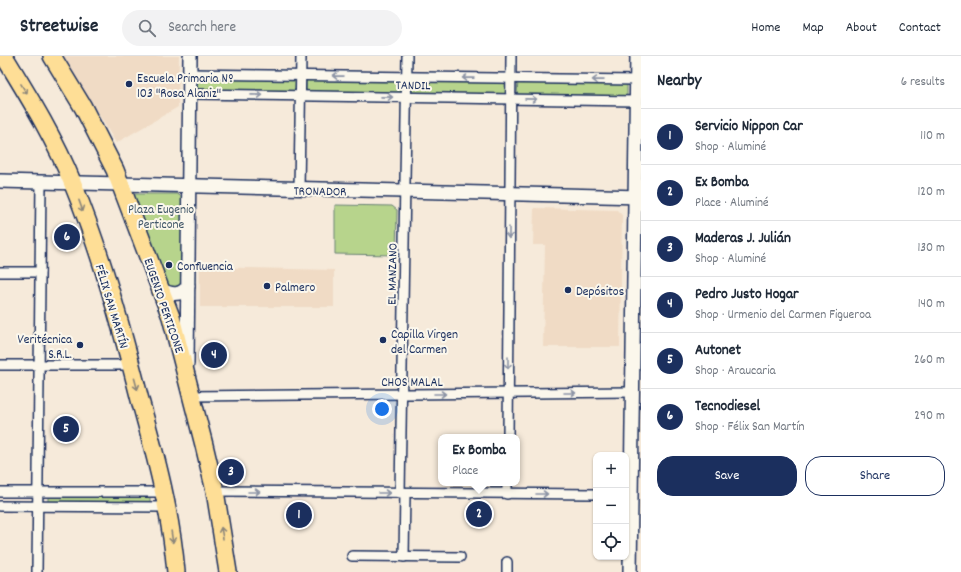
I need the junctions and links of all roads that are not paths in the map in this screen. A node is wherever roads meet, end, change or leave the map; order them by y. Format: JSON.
{"nodes":[{"id":1,"x":4,"y":56,"type":"edge"},
{"id":2,"x":52,"y":56,"type":"edge"},
{"id":3,"x":190,"y":56,"type":"edge"},
{"id":4,"x":302,"y":56,"type":"edge"},
{"id":5,"x":407,"y":56,"type":"edge"},
{"id":6,"x":511,"y":56,"type":"edge"},
{"id":7,"x":637,"y":56,"type":"edge"},
{"id":8,"x":190,"y":74,"type":"junction"},
{"id":9,"x":301,"y":75,"type":"junction"},
{"id":10,"x":407,"y":77,"type":"junction"},
{"id":11,"x":511,"y":78,"type":"junction"},
{"id":12,"x":637,"y":80,"type":"junction"},
{"id":13,"x":190,"y":94,"type":"junction"},
{"id":14,"x":301,"y":96,"type":"junction"},
{"id":15,"x":407,"y":97,"type":"junction"},
{"id":16,"x":511,"y":99,"type":"junction"},
{"id":17,"x":636,"y":101,"type":"junction"},
{"id":18,"x":0,"y":181,"type":"edge"},
{"id":19,"x":41,"y":182,"type":"junction"},
{"id":20,"x":72,"y":183,"type":"junction"},
{"id":21,"x":122,"y":186,"type":"junction"},
{"id":22,"x":188,"y":187,"type":"junction"},
{"id":23,"x":299,"y":190,"type":"junction"},
{"id":24,"x":405,"y":192,"type":"junction"},
{"id":25,"x":509,"y":194,"type":"junction"},
{"id":26,"x":638,"y":197,"type":"edge"},
{"id":27,"x":0,"y":272,"type":"edge"},
{"id":28,"x":40,"y":272,"type":"junction"},
{"id":29,"x":188,"y":286,"type":"junction"},
{"id":30,"x":161,"y":290,"type":"junction"},
{"id":31,"x":637,"y":352,"type":"edge"},
{"id":32,"x":0,"y":364,"type":"edge"},
{"id":33,"x":39,"y":365,"type":"junction"},
{"id":34,"x":131,"y":365,"type":"junction"},
{"id":35,"x":187,"y":374,"type":"junction"},
{"id":36,"x":632,"y":392,"type":"junction"},
{"id":37,"x":508,"y":393,"type":"junction"},
{"id":38,"x":401,"y":394,"type":"junction"},
{"id":39,"x":192,"y":396,"type":"junction"},
{"id":40,"x":636,"y":422,"type":"edge"},
{"id":41,"x":508,"y":434,"type":"edge"},
{"id":42,"x":508,"y":486,"type":"edge"},
{"id":43,"x":215,"y":491,"type":"junction"},
{"id":44,"x":0,"y":492,"type":"edge"},
{"id":45,"x":38,"y":492,"type":"junction"},
{"id":46,"x":403,"y":493,"type":"junction"},
{"id":47,"x":507,"y":494,"type":"junction"},
{"id":48,"x":593,"y":494,"type":"edge"},
{"id":49,"x":166,"y":499,"type":"junction"},
{"id":50,"x":632,"y":501,"type":"edge"},
{"id":51,"x":0,"y":506,"type":"edge"},
{"id":52,"x":38,"y":507,"type":"junction"},
{"id":53,"x":352,"y":556,"type":"dead end"},
{"id":54,"x":404,"y":556,"type":"junction"},
{"id":55,"x":460,"y":557,"type":"dead end"},
{"id":56,"x":507,"y":562,"type":"dead end"},
{"id":57,"x":37,"y":572,"type":"edge"},
{"id":58,"x":176,"y":572,"type":"edge"},
{"id":59,"x":228,"y":572,"type":"edge"},
{"id":60,"x":507,"y":572,"type":"edge"},
{"id":61,"x":630,"y":572,"type":"edge"}],
"edges":[{"from":1,"to":20,"type":"highway","name":"FÉLIX SAN MARTÍN","one_way":true},
{"from":2,"to":21,"type":"highway","name":"EUGENIO PERTICONE"},
{"from":3,"to":8,"type":"street"},
{"from":4,"to":9,"type":"street"},
{"from":5,"to":10,"type":"street","name":"EL MANZANO"},
{"from":6,"to":11,"type":"street"},
{"from":7,"to":12,"type":"street"},
{"from":8,"to":9,"type":"street","name":"TANDIL"},
{"from":8,"to":13,"type":"street"},
{"from":10,"to":9,"type":"street","name":"TANDIL","one_way":true},
{"from":9,"to":14,"type":"street"},
{"from":11,"to":10,"type":"street","name":"TANDIL","one_way":true},
{"from":10,"to":15,"type":"street","name":"EL MANZANO"},
{"from":12,"to":11,"type":"street","name":"TANDIL","one_way":true},
{"from":11,"to":16,"type":"street"},
{"from":12,"to":17,"type":"street"},
{"from":13,"to":14,"type":"street","name":"TANDIL","one_way":true},
{"from":13,"to":22,"type":"street"},
{"from":14,"to":15,"type":"street","name":"TANDIL","one_way":true},
{"from":14,"to":23,"type":"street"},
{"from":15,"to":16,"type":"street","name":"TANDIL"},
{"from":15,"to":24,"type":"street","name":"EL MANZANO"},
{"from":16,"to":17,"type":"street","name":"TANDIL","one_way":true},
{"from":16,"to":25,"type":"street"},
{"from":17,"to":26,"type":"street"},
{"from":18,"to":19,"type":"street","name":"TRONADOR"},
{"from":19,"to":20,"type":"street","name":"TRONADOR"},
{"from":19,"to":28,"type":"street"},
{"from":20,"to":21,"type":"street","name":"TRONADOR"},
{"from":20,"to":34,"type":"highway","name":"FÉLIX SAN MARTÍN","one_way":true},
{"from":21,"to":22,"type":"street","name":"TRONADOR"},
{"from":21,"to":30,"type":"highway","name":"EUGENIO PERTICONE"},
{"from":22,"to":23,"type":"street","name":"TRONADOR"},
{"from":22,"to":29,"type":"street"},
{"from":23,"to":24,"type":"street","name":"TRONADOR"},
{"from":24,"to":25,"type":"street","name":"TRONADOR"},
{"from":24,"to":38,"type":"street","name":"EL MANZANO"},
{"from":25,"to":26,"type":"street","name":"TRONADOR"},
{"from":25,"to":37,"type":"street","one_way":true},
{"from":26,"to":31,"type":"street"},
{"from":27,"to":28,"type":"street"},
{"from":28,"to":33,"type":"street"},
{"from":29,"to":30,"type":"street"},
{"from":29,"to":35,"type":"street"},
{"from":30,"to":35,"type":"highway","name":"EUGENIO PERTICONE"},
{"from":31,"to":36,"type":"street"},
{"from":32,"to":33,"type":"street"},
{"from":33,"to":34,"type":"street"},
{"from":33,"to":45,"type":"street"},
{"from":34,"to":49,"type":"highway","name":"FÉLIX SAN MARTÍN","one_way":true},
{"from":35,"to":39,"type":"highway","name":"EUGENIO PERTICONE"},
{"from":37,"to":36,"type":"street","name":"CHOS MALAL","one_way":true},
{"from":36,"to":40,"type":"street"},
{"from":38,"to":37,"type":"street","name":"CHOS MALAL","one_way":true},
{"from":37,"to":41,"type":"street"},
{"from":38,"to":39,"type":"street","name":"CHOS MALAL"},
{"from":38,"to":46,"type":"street","name":"EL MANZANO"},
{"from":39,"to":43,"type":"highway","name":"EUGENIO PERTICONE"},
{"from":40,"to":50,"type":"street"},
{"from":42,"to":47,"type":"street"},
{"from":43,"to":46,"type":"street","one_way":true},
{"from":59,"to":43,"type":"highway","name":"EUGENIO PERTICONE","one_way":true},
{"from":44,"to":45,"type":"street"},
{"from":45,"to":49,"type":"street"},
{"from":45,"to":52,"type":"street"},
{"from":46,"to":47,"type":"street"},
{"from":46,"to":54,"type":"street","name":"EL MANZANO"},
{"from":47,"to":48,"type":"street","one_way":true},
{"from":49,"to":52,"type":"street"},
{"from":49,"to":58,"type":"highway","name":"FÉLIX SAN MARTÍN","one_way":true},
{"from":50,"to":61,"type":"street"},
{"from":51,"to":52,"type":"street"},
{"from":52,"to":57,"type":"street"},
{"from":53,"to":54,"type":"street"},
{"from":54,"to":55,"type":"street"},
{"from":56,"to":60,"type":"street"}]}
